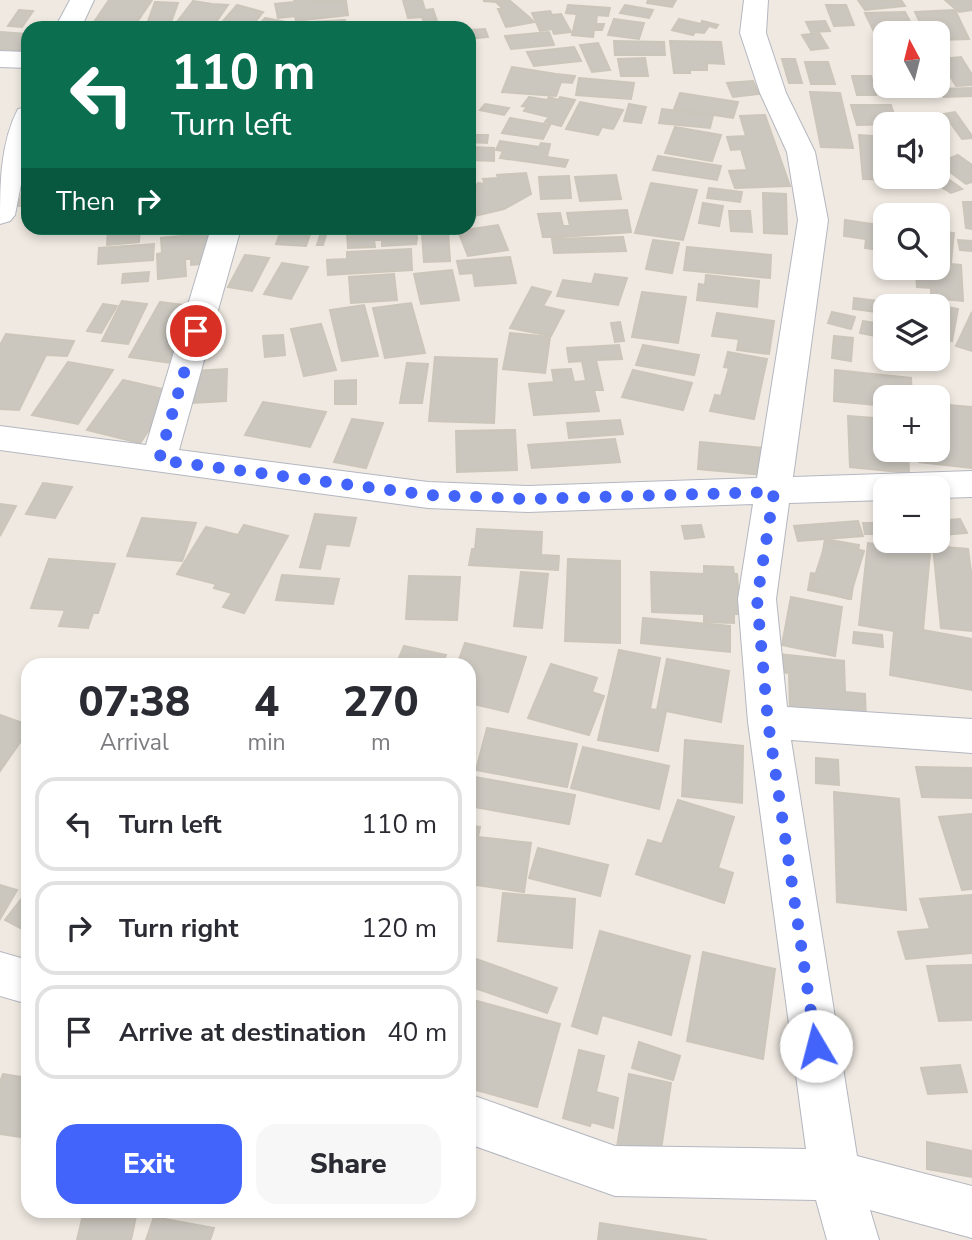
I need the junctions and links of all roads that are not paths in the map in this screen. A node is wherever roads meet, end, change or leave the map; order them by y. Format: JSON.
{"nodes":[{"id":1,"x":82,"y":0,"type":"edge"},
{"id":2,"x":756,"y":0,"type":"edge"},
{"id":3,"x":72,"y":21,"type":"edge"},
{"id":4,"x":0,"y":59,"type":"edge"},
{"id":5,"x":21,"y":60,"type":"edge"},
{"id":6,"x":21,"y":132,"type":"edge"},
{"id":7,"x":0,"y":215,"type":"edge"},
{"id":8,"x":224,"y":235,"type":"edge"},
{"id":9,"x":0,"y":438,"type":"edge"},
{"id":10,"x":159,"y":460,"type":"junction"},
{"id":11,"x":972,"y":484,"type":"edge"},
{"id":12,"x":774,"y":492,"type":"junction"},
{"id":13,"x":768,"y":722,"type":"junction"},
{"id":14,"x":972,"y":736,"type":"edge"},
{"id":15,"x":0,"y":974,"type":"edge"},
{"id":16,"x":21,"y":980,"type":"edge"},
{"id":17,"x":476,"y":1121,"type":"edge"},
{"id":18,"x":835,"y":1175,"type":"junction"},
{"id":19,"x":972,"y":1212,"type":"edge"},
{"id":20,"x":853,"y":1240,"type":"edge"}],
"edges":[{"from":1,"to":3,"type":"street"},
{"from":2,"to":12,"type":"street"},
{"from":4,"to":5,"type":"street"},
{"from":6,"to":7,"type":"street"},
{"from":8,"to":10,"type":"street"},
{"from":9,"to":10,"type":"street"},
{"from":10,"to":12,"type":"street"},
{"from":11,"to":12,"type":"street"},
{"from":12,"to":13,"type":"street"},
{"from":13,"to":14,"type":"street"},
{"from":13,"to":18,"type":"street"},
{"from":15,"to":16,"type":"street"},
{"from":17,"to":18,"type":"street"},
{"from":18,"to":19,"type":"street"},
{"from":18,"to":20,"type":"street"}]}
